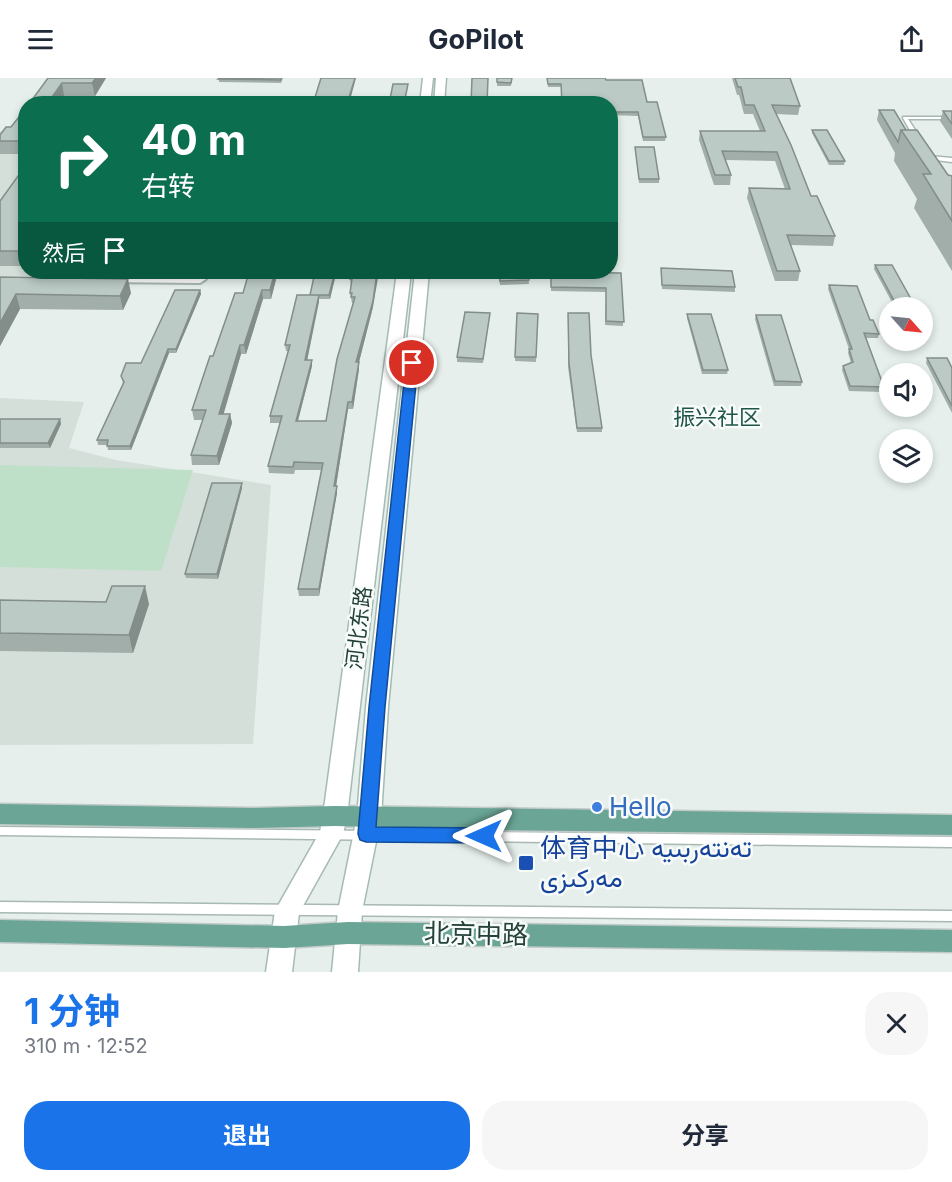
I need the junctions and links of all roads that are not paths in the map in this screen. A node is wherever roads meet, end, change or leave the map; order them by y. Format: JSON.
{"nodes":[{"id":1,"x":428,"y":78,"type":"edge"},
{"id":2,"x":441,"y":78,"type":"edge"},
{"id":3,"x":426,"y":96,"type":"edge"},
{"id":4,"x":440,"y":96,"type":"edge"},
{"id":5,"x":952,"y":118,"type":"edge"},
{"id":6,"x":920,"y":143,"type":"edge"},
{"id":7,"x":925,"y":151,"type":"edge"},
{"id":8,"x":952,"y":160,"type":"edge"},
{"id":9,"x":94,"y":279,"type":"edge"},
{"id":10,"x":200,"y":279,"type":"dead end"},
{"id":11,"x":403,"y":279,"type":"edge"},
{"id":12,"x":421,"y":279,"type":"edge"},
{"id":13,"x":0,"y":814,"type":"edge"},
{"id":14,"x":333,"y":825,"type":"junction"},
{"id":15,"x":952,"y":825,"type":"edge"},
{"id":16,"x":368,"y":826,"type":"junction"},
{"id":17,"x":0,"y":831,"type":"edge"},
{"id":18,"x":952,"y":842,"type":"edge"},
{"id":19,"x":0,"y":907,"type":"edge"},
{"id":20,"x":287,"y":911,"type":"junction"},
{"id":21,"x":952,"y":916,"type":"edge"},
{"id":22,"x":349,"y":922,"type":"junction"},
{"id":23,"x":0,"y":932,"type":"edge"},
{"id":24,"x":284,"y":937,"type":"junction"},
{"id":25,"x":952,"y":941,"type":"edge"},
{"id":26,"x":279,"y":972,"type":"edge"},
{"id":27,"x":345,"y":972,"type":"edge"}],
"edges":[{"from":1,"to":3,"type":"main road"},
{"from":2,"to":4,"type":"main road"},
{"from":5,"to":6,"type":"lane"},
{"from":7,"to":8,"type":"lane"},
{"from":9,"to":10,"type":"street"},
{"from":11,"to":14,"type":"main road","name":"河北东路"},
{"from":12,"to":16,"type":"main road"},
{"from":13,"to":14,"type":"main road"},
{"from":14,"to":16,"type":"main road"},
{"from":14,"to":17,"type":"lane"},
{"from":14,"to":20,"type":"main road","name":"河北东路"},
{"from":15,"to":16,"type":"main road"},
{"from":16,"to":18,"type":"lane"},
{"from":16,"to":22,"type":"main road"},
{"from":19,"to":20,"type":"lane"},
{"from":20,"to":22,"type":"lane"},
{"from":20,"to":24,"type":"main road","name":"河北东路"},
{"from":21,"to":22,"type":"lane"},
{"from":22,"to":24,"type":"main road","name":"北京中路"},
{"from":22,"to":25,"type":"main road","name":"北京中路"},
{"from":22,"to":27,"type":"main road"},
{"from":23,"to":24,"type":"main road","name":"北京中路"},
{"from":24,"to":26,"type":"main road","name":"河北东路"}]}
